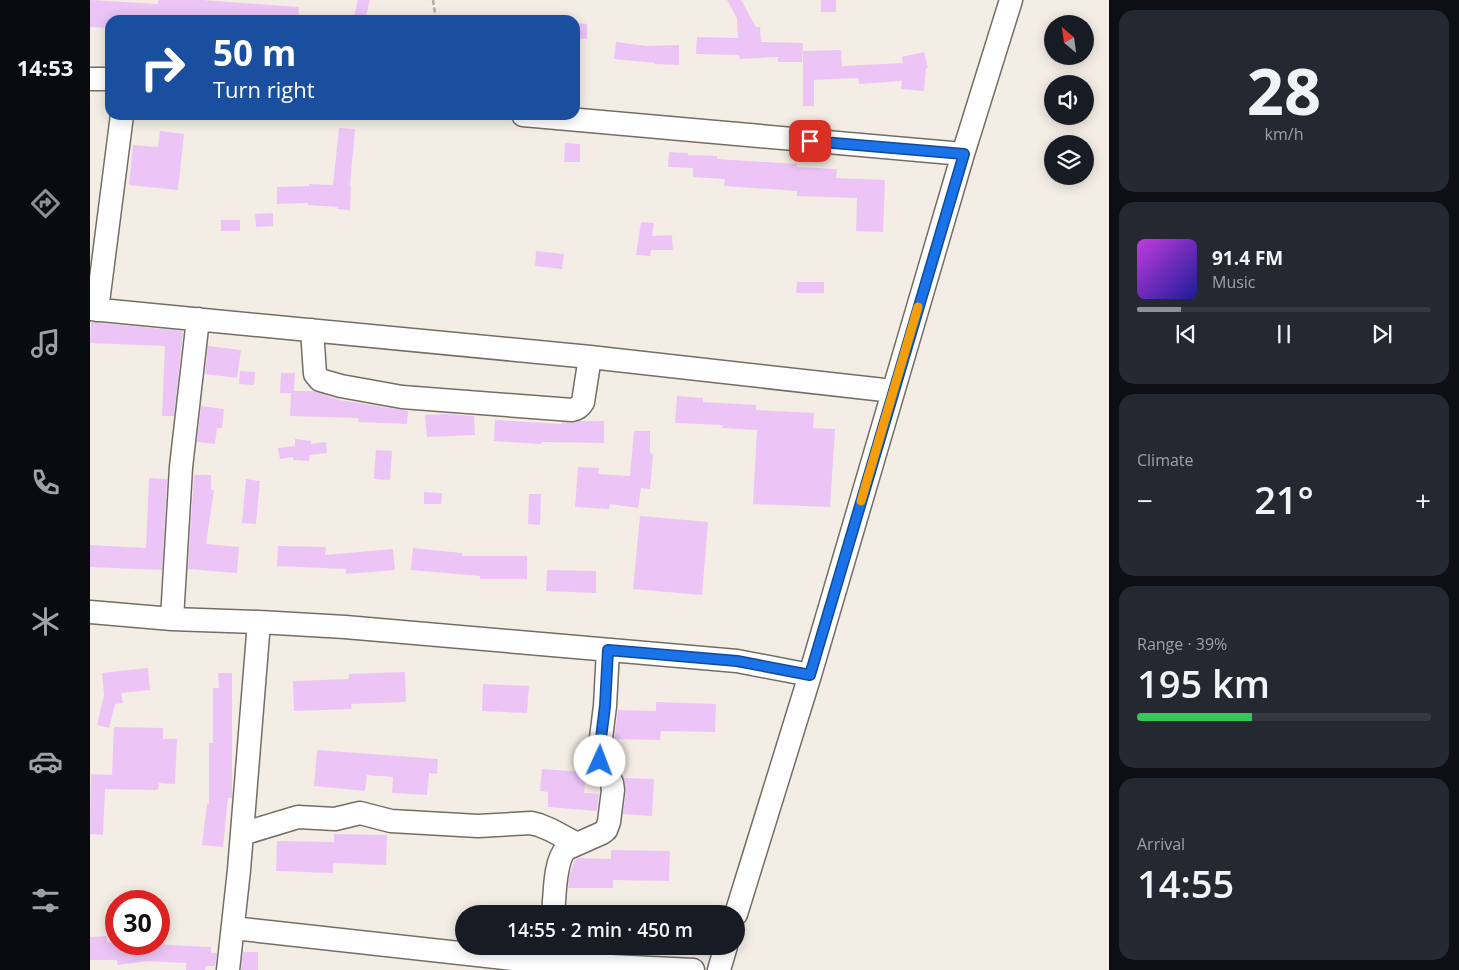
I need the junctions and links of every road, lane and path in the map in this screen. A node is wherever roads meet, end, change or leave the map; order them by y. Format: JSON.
{"nodes":[{"id":1,"x":433,"y":0,"type":"edge"},
{"id":2,"x":1011,"y":0,"type":"edge"},
{"id":3,"x":435,"y":15,"type":"edge"},
{"id":4,"x":90,"y":79,"type":"edge"},
{"id":5,"x":105,"y":79,"type":"edge"},
{"id":6,"x":121,"y":120,"type":"edge"},
{"id":7,"x":580,"y":120,"type":"edge"},
{"id":8,"x":964,"y":154,"type":"junction"},
{"id":9,"x":93,"y":309,"type":"edge"},
{"id":10,"x":198,"y":319,"type":"junction"},
{"id":11,"x":312,"y":330,"type":"junction"},
{"id":12,"x":590,"y":357,"type":"junction"},
{"id":13,"x":893,"y":391,"type":"junction"},
{"id":14,"x":90,"y":612,"type":"edge"},
{"id":15,"x":172,"y":619,"type":"junction"},
{"id":16,"x":259,"y":622,"type":"junction"},
{"id":17,"x":608,"y":650,"type":"junction"},
{"id":18,"x":810,"y":675,"type":"junction"},
{"id":19,"x":242,"y":834,"type":"junction"},
{"id":20,"x":577,"y":844,"type":"junction"},
{"id":21,"x":554,"y":905,"type":"edge"},
{"id":22,"x":739,"y":905,"type":"edge"},
{"id":23,"x":232,"y":928,"type":"junction"},
{"id":24,"x":723,"y":955,"type":"edge"},
{"id":25,"x":549,"y":960,"type":"edge"},
{"id":26,"x":228,"y":970,"type":"edge"},
{"id":27,"x":693,"y":970,"type":"edge"},
{"id":28,"x":719,"y":970,"type":"edge"}],
"edges":[{"from":1,"to":3,"type":"path"},
{"from":2,"to":8,"type":"street"},
{"from":4,"to":5,"type":"street"},
{"from":6,"to":9,"type":"street"},
{"from":7,"to":8,"type":"street"},
{"from":8,"to":13,"type":"street"},
{"from":9,"to":10,"type":"street"},
{"from":10,"to":11,"type":"street"},
{"from":10,"to":15,"type":"street"},
{"from":11,"to":12,"type":"street"},
{"from":11,"to":12,"type":"street"},
{"from":12,"to":13,"type":"street"},
{"from":13,"to":18,"type":"street"},
{"from":14,"to":15,"type":"street"},
{"from":15,"to":16,"type":"street"},
{"from":16,"to":17,"type":"street"},
{"from":16,"to":19,"type":"street"},
{"from":17,"to":18,"type":"street"},
{"from":17,"to":20,"type":"street"},
{"from":18,"to":22,"type":"street"},
{"from":19,"to":20,"type":"street"},
{"from":19,"to":23,"type":"street"},
{"from":20,"to":21,"type":"street"},
{"from":23,"to":25,"type":"street"},
{"from":23,"to":26,"type":"street"},
{"from":24,"to":28,"type":"street"},
{"from":25,"to":27,"type":"street"}]}
